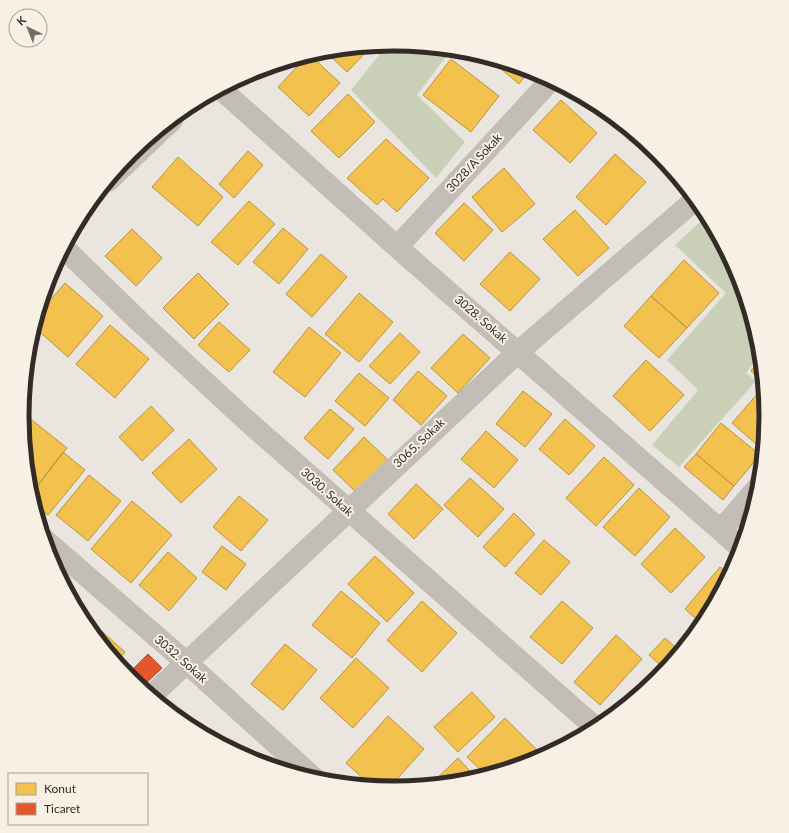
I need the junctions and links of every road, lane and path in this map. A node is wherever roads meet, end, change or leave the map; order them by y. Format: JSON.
{"nodes":[{"id":1,"x":547,"y":85,"type":"edge"},
{"id":2,"x":225,"y":93,"type":"edge"},
{"id":3,"x":691,"y":203,"type":"edge"},
{"id":4,"x":397,"y":247,"type":"junction"},
{"id":5,"x":68,"y":252,"type":"edge"},
{"id":6,"x":518,"y":352,"type":"junction"},
{"id":7,"x":752,"y":495,"type":"edge"},
{"id":8,"x":348,"y":510,"type":"junction"},
{"id":9,"x":721,"y":530,"type":"junction"},
{"id":10,"x":737,"y":544,"type":"edge"},
{"id":11,"x":54,"y":549,"type":"edge"},
{"id":12,"x":187,"y":663,"type":"junction"},
{"id":13,"x":155,"y":692,"type":"edge"},
{"id":14,"x":591,"y":724,"type":"edge"},
{"id":15,"x":307,"y":771,"type":"edge"}],
"edges":[{"from":1,"to":4,"type":"street","name":"3028/A Sokak"},
{"from":2,"to":4,"type":"street","name":"3028. Sokak"},
{"from":3,"to":6,"type":"street","name":"3065. Sokak"},
{"from":4,"to":6,"type":"street","name":"3028. Sokak"},
{"from":5,"to":8,"type":"street","name":"3030. Sokak"},
{"from":6,"to":8,"type":"street","name":"3065. Sokak"},
{"from":6,"to":9,"type":"street","name":"3028. Sokak"},
{"from":7,"to":9,"type":"street"},
{"from":8,"to":12,"type":"street","name":"3065. Sokak"},
{"from":8,"to":14,"type":"street","name":"3030. Sokak"},
{"from":9,"to":10,"type":"street","name":"3028. Sokak"},
{"from":11,"to":12,"type":"street","name":"3032. Sokak"},
{"from":12,"to":13,"type":"street","name":"3065. Sokak"},
{"from":12,"to":15,"type":"street","name":"3032. Sokak"}]}
